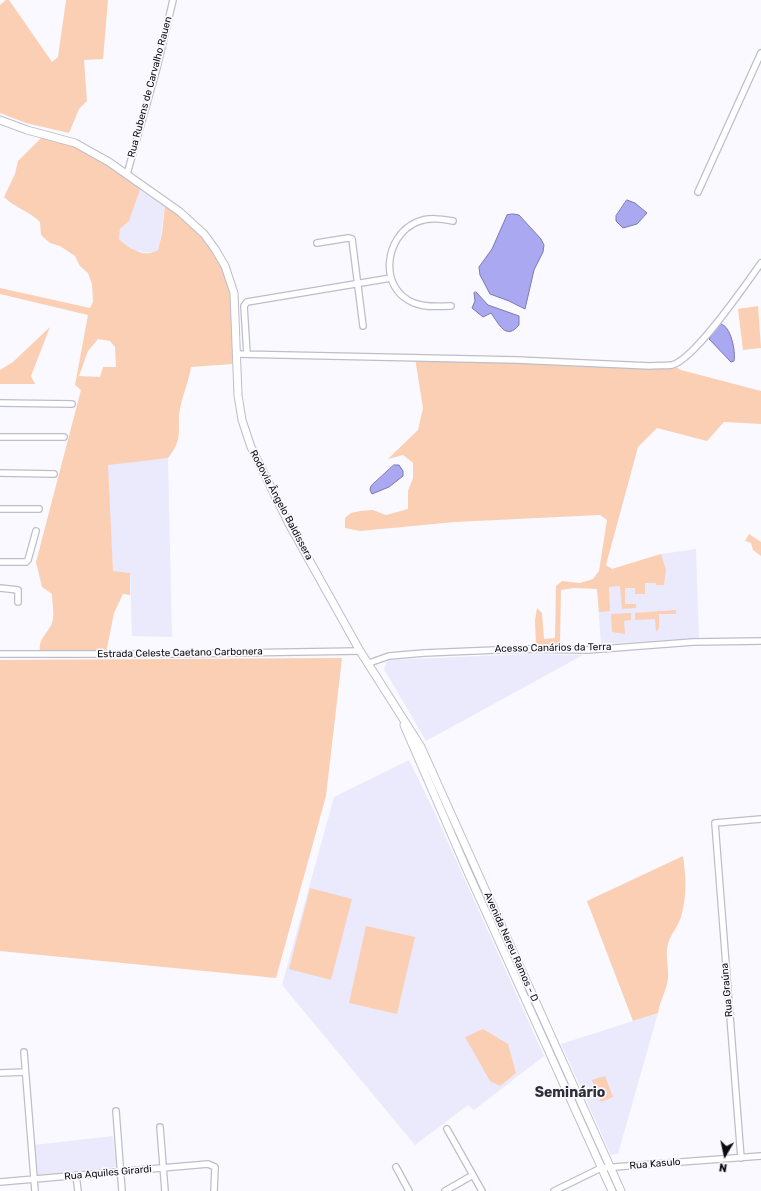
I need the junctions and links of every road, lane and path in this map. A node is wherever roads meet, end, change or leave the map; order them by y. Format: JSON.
{"nodes":[{"id":1,"x":173,"y":0,"type":"edge"},
{"id":2,"x":761,"y":53,"type":"edge"},
{"id":3,"x":0,"y":120,"type":"edge"},
{"id":4,"x":127,"y":174,"type":"junction"},
{"id":5,"x":698,"y":192,"type":"dead end"},
{"id":6,"x":453,"y":221,"type":"dead end"},
{"id":7,"x":317,"y":243,"type":"dead end"},
{"id":8,"x":761,"y":263,"type":"edge"},
{"id":9,"x":391,"y":278,"type":"junction"},
{"id":10,"x":358,"y":283,"type":"junction"},
{"id":11,"x":451,"y":306,"type":"dead end"},
{"id":12,"x":363,"y":326,"type":"dead end"},
{"id":13,"x":237,"y":354,"type":"junction"},
{"id":14,"x":248,"y":354,"type":"junction"},
{"id":15,"x":0,"y":404,"type":"edge"},
{"id":16,"x":72,"y":404,"type":"dead end"},
{"id":17,"x":0,"y":437,"type":"edge"},
{"id":18,"x":64,"y":437,"type":"dead end"},
{"id":19,"x":0,"y":473,"type":"edge"},
{"id":20,"x":54,"y":474,"type":"dead end"},
{"id":21,"x":0,"y":509,"type":"edge"},
{"id":22,"x":39,"y":509,"type":"dead end"},
{"id":23,"x":36,"y":531,"type":"dead end"},
{"id":24,"x":0,"y":562,"type":"edge"},
{"id":25,"x":0,"y":588,"type":"edge"},
{"id":26,"x":18,"y":602,"type":"dead end"},
{"id":27,"x":761,"y":641,"type":"edge"},
{"id":28,"x":360,"y":651,"type":"junction"},
{"id":29,"x":0,"y":654,"type":"edge"},
{"id":30,"x":370,"y":663,"type":"junction"},
{"id":31,"x":396,"y":706,"type":"junction"},
{"id":32,"x":761,"y":820,"type":"edge"},
{"id":33,"x":513,"y":952,"type":"junction"},
{"id":34,"x":506,"y":956,"type":"junction"},
{"id":35,"x":24,"y":1052,"type":"dead end"},
{"id":36,"x":25,"y":1072,"type":"junction"},
{"id":37,"x":0,"y":1073,"type":"edge"},
{"id":38,"x":116,"y":1111,"type":"dead end"},
{"id":39,"x":160,"y":1127,"type":"dead end"},
{"id":40,"x":448,"y":1129,"type":"dead end"},
{"id":41,"x":761,"y":1156,"type":"edge"},
{"id":42,"x":741,"y":1158,"type":"junction"},
{"id":43,"x":396,"y":1167,"type":"dead end"},
{"id":44,"x":611,"y":1167,"type":"junction"},
{"id":45,"x":163,"y":1168,"type":"junction"},
{"id":46,"x":601,"y":1168,"type":"junction"},
{"id":47,"x":120,"y":1172,"type":"junction"},
{"id":48,"x":76,"y":1175,"type":"junction"},
{"id":49,"x":473,"y":1175,"type":"junction"},
{"id":50,"x":34,"y":1179,"type":"junction"},
{"id":51,"x":0,"y":1182,"type":"edge"},
{"id":52,"x":35,"y":1191,"type":"edge"},
{"id":53,"x":78,"y":1191,"type":"edge"},
{"id":54,"x":122,"y":1191,"type":"edge"},
{"id":55,"x":165,"y":1191,"type":"edge"},
{"id":56,"x":214,"y":1191,"type":"edge"},
{"id":57,"x":409,"y":1191,"type":"edge"},
{"id":58,"x":445,"y":1191,"type":"edge"},
{"id":59,"x":482,"y":1191,"type":"edge"},
{"id":60,"x":554,"y":1191,"type":"edge"},
{"id":61,"x":612,"y":1191,"type":"edge"},
{"id":62,"x":621,"y":1191,"type":"edge"}],
"edges":[{"from":1,"to":4,"type":"street","name":"Rua Rubens de Carvalho Rauen"},
{"from":2,"to":5,"type":"street"},
{"from":3,"to":4,"type":"street","name":"Rodovia Ângelo Baldissera"},
{"from":4,"to":13,"type":"street","name":"Rodovia Ângelo Baldissera"},
{"from":6,"to":9,"type":"street"},
{"from":7,"to":10,"type":"street"},
{"from":8,"to":14,"type":"street"},
{"from":9,"to":10,"type":"street"},
{"from":9,"to":11,"type":"street"},
{"from":10,"to":12,"type":"street"},
{"from":10,"to":14,"type":"street"},
{"from":13,"to":14,"type":"street"},
{"from":13,"to":28,"type":"street","name":"Rodovia Ângelo Baldissera"},
{"from":15,"to":16,"type":"street"},
{"from":17,"to":18,"type":"street"},
{"from":19,"to":20,"type":"street"},
{"from":21,"to":22,"type":"street"},
{"from":23,"to":24,"type":"street"},
{"from":25,"to":26,"type":"street"},
{"from":27,"to":30,"type":"street","name":"Acesso Canários da Terra"},
{"from":28,"to":29,"type":"street","name":"Estrada Celeste Caetano Carbonera"},
{"from":28,"to":30,"type":"street","name":"Avenida Nereu Ramos - D"},
{"from":30,"to":31,"type":"street","name":"Avenida Nereu Ramos - D"},
{"from":31,"to":33,"type":"street","name":"Avenida Nereu Ramos - D"},
{"from":31,"to":34,"type":"street","name":"Avenida Nereu Ramos - D"},
{"from":32,"to":42,"type":"street","name":"Rua Graúna"},
{"from":33,"to":34,"type":"street"},
{"from":33,"to":44,"type":"street","name":"Avenida Nereu Ramos - D"},
{"from":34,"to":46,"type":"street","name":"Avenida Nereu Ramos - D"},
{"from":35,"to":36,"type":"street"},
{"from":36,"to":37,"type":"street"},
{"from":36,"to":50,"type":"street"},
{"from":38,"to":47,"type":"street"},
{"from":39,"to":45,"type":"street"},
{"from":40,"to":49,"type":"street"},
{"from":41,"to":42,"type":"street","name":"Rua Kasulo"},
{"from":42,"to":44,"type":"street","name":"Rua Kasulo"},
{"from":43,"to":57,"type":"street"},
{"from":44,"to":46,"type":"street","name":"Rua Kasulo"},
{"from":44,"to":62,"type":"street","name":"Avenida Nereu Ramos - D"},
{"from":45,"to":47,"type":"street","name":"Rua Aquiles Girardi"},
{"from":45,"to":55,"type":"street"},
{"from":45,"to":56,"type":"street","name":"Rua Aquiles Girardi"},
{"from":46,"to":60,"type":"street","name":"Rua Kasulo"},
{"from":46,"to":61,"type":"street","name":"Avenida Nereu Ramos - D"},
{"from":47,"to":48,"type":"street","name":"Rua Aquiles Girardi"},
{"from":47,"to":54,"type":"street"},
{"from":48,"to":50,"type":"street","name":"Rua Aquiles Girardi"},
{"from":48,"to":53,"type":"street"},
{"from":49,"to":58,"type":"street"},
{"from":49,"to":59,"type":"street"},
{"from":50,"to":51,"type":"street","name":"Rua Aquiles Girardi"},
{"from":50,"to":52,"type":"street"}]}
